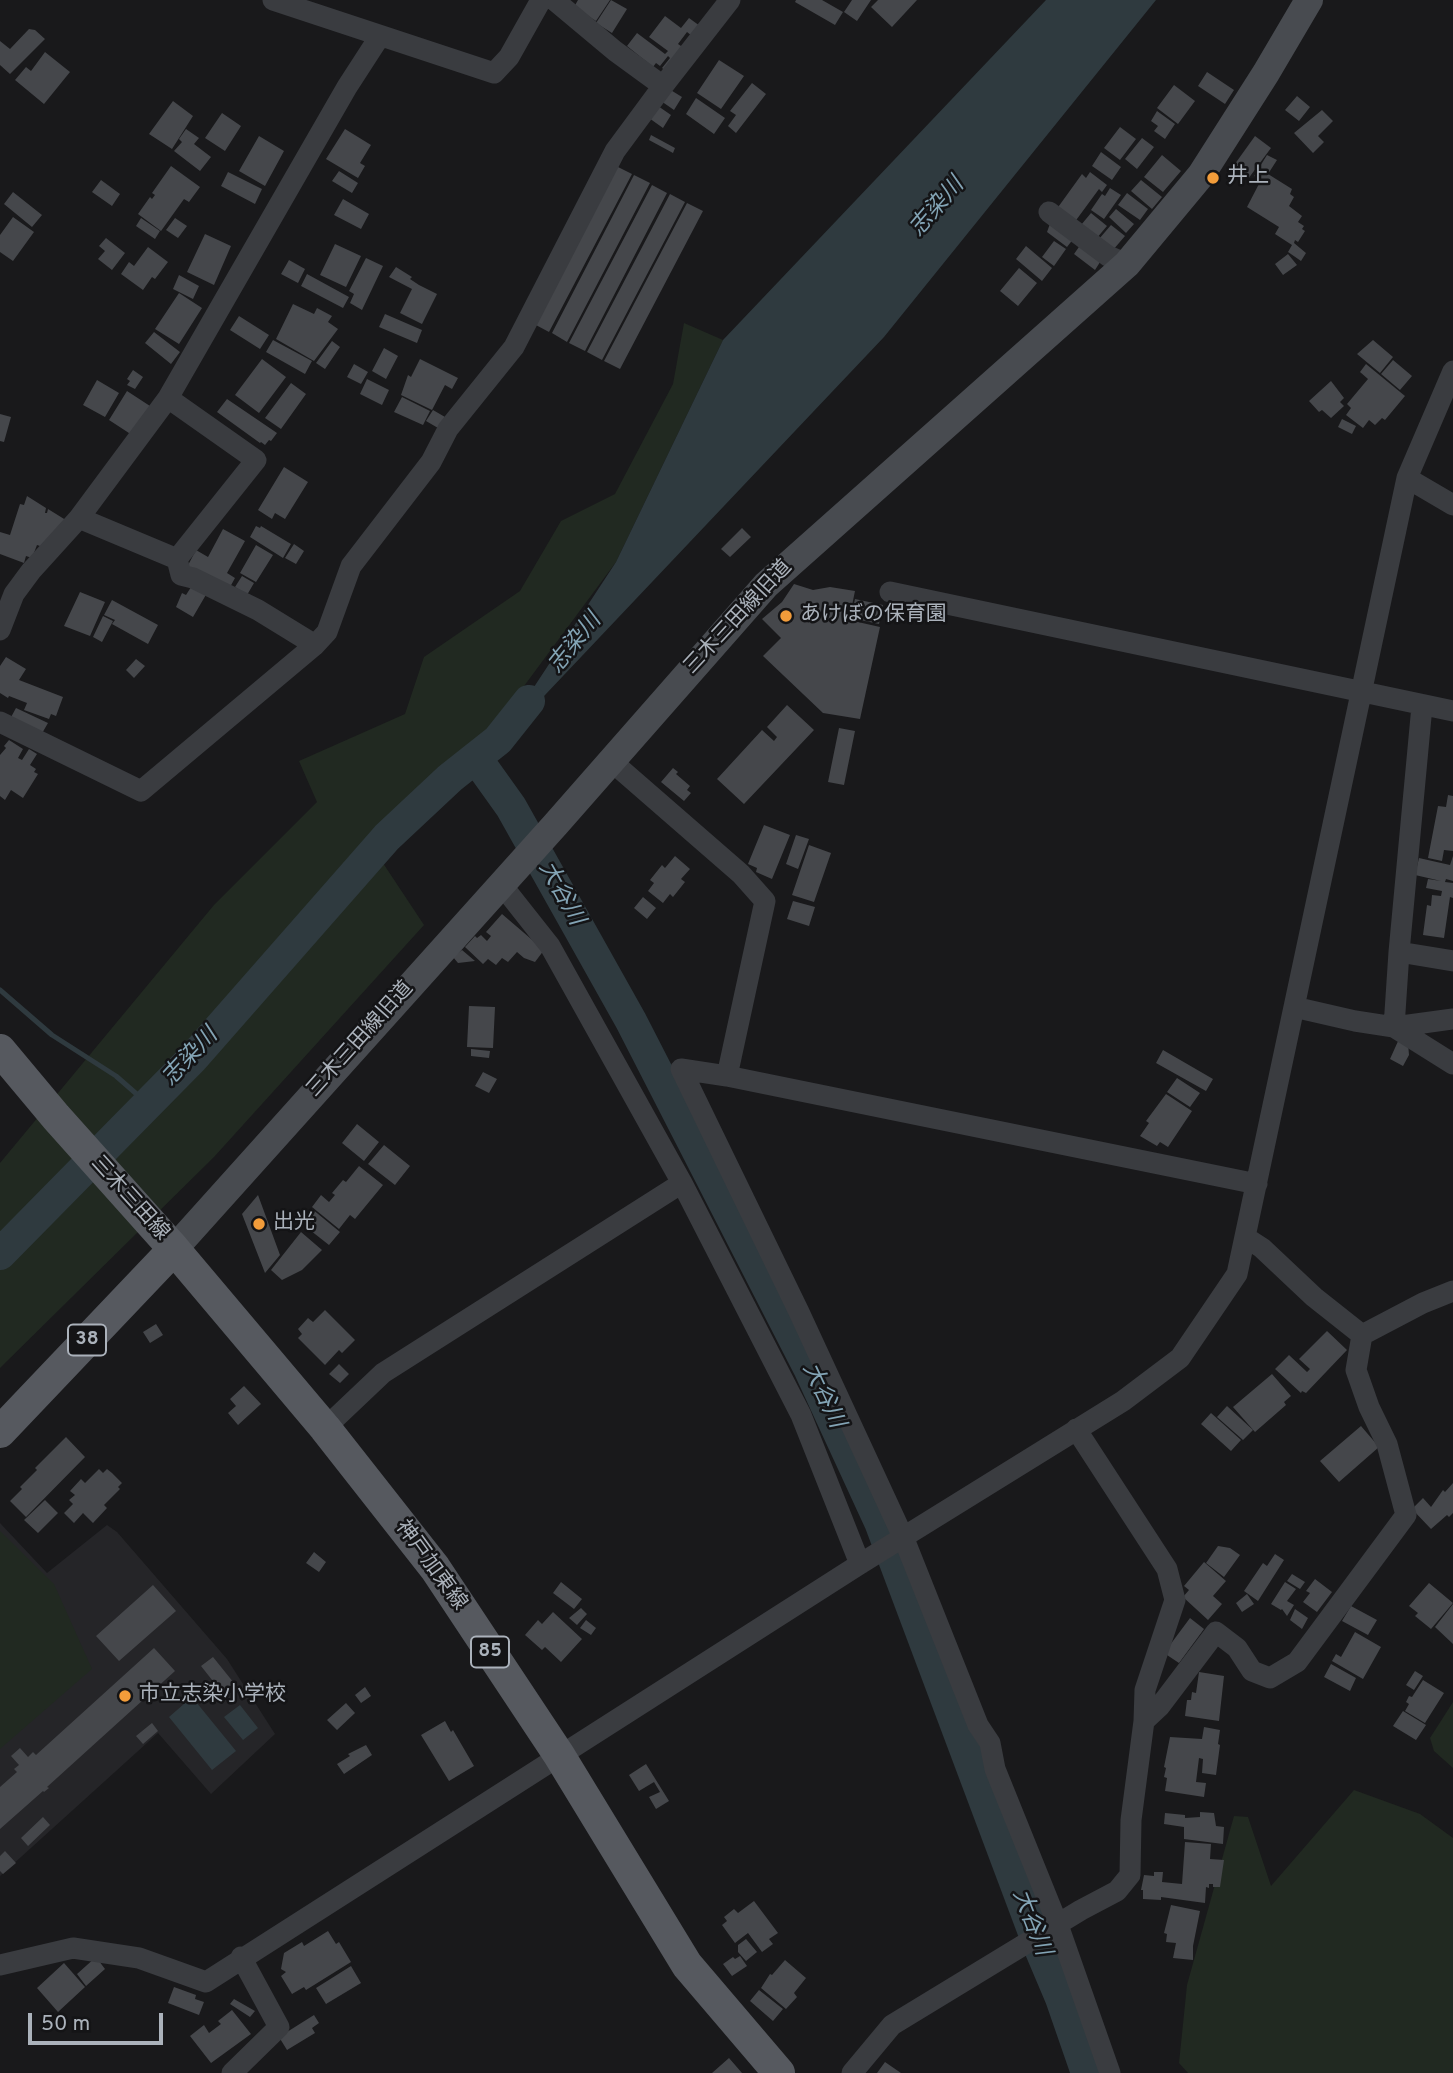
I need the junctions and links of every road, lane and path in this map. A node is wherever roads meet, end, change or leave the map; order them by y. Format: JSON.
{"nodes":[{"id":1,"x":273,"y":0,"type":"edge"},
{"id":2,"x":541,"y":0,"type":"edge"},
{"id":3,"x":554,"y":0,"type":"edge"},
{"id":4,"x":730,"y":0,"type":"edge"},
{"id":5,"x":1309,"y":0,"type":"edge"},
{"id":6,"x":380,"y":36,"type":"junction"},
{"id":7,"x":663,"y":86,"type":"junction"},
{"id":8,"x":1049,"y":212,"type":"dead end"},
{"id":9,"x":1127,"y":264,"type":"junction"},
{"id":10,"x":1453,"y":371,"type":"edge"},
{"id":11,"x":168,"y":398,"type":"junction"},
{"id":12,"x":1406,"y":478,"type":"junction"},
{"id":13,"x":1453,"y":505,"type":"edge"},
{"id":14,"x":79,"y":518,"type":"junction"},
{"id":15,"x":177,"y":559,"type":"junction"},
{"id":16,"x":7,"y":591,"type":"edge"},
{"id":17,"x":890,"y":592,"type":"dead end"},
{"id":18,"x":0,"y":630,"type":"edge"},
{"id":19,"x":315,"y":645,"type":"junction"},
{"id":20,"x":1361,"y":691,"type":"junction"},
{"id":21,"x":1422,"y":706,"type":"junction"},
{"id":22,"x":1453,"y":711,"type":"edge"},
{"id":23,"x":0,"y":722,"type":"edge"},
{"id":24,"x":610,"y":760,"type":"junction"},
{"id":25,"x":501,"y":884,"type":"junction"},
{"id":26,"x":1399,"y":952,"type":"junction"},
{"id":27,"x":1453,"y":961,"type":"edge"},
{"id":28,"x":1294,"y":1007,"type":"junction"},
{"id":29,"x":1453,"y":1019,"type":"edge"},
{"id":30,"x":1394,"y":1027,"type":"junction"},
{"id":31,"x":0,"y":1050,"type":"edge"},
{"id":32,"x":1453,"y":1064,"type":"edge"},
{"id":33,"x":0,"y":1067,"type":"edge"},
{"id":34,"x":727,"y":1076,"type":"junction"},
{"id":35,"x":56,"y":1117,"type":"junction"},
{"id":36,"x":682,"y":1183,"type":"junction"},
{"id":37,"x":1257,"y":1184,"type":"junction"},
{"id":38,"x":1245,"y":1237,"type":"junction"},
{"id":39,"x":174,"y":1249,"type":"junction"},
{"id":40,"x":1453,"y":1291,"type":"edge"},
{"id":41,"x":1362,"y":1335,"type":"junction"},
{"id":42,"x":325,"y":1428,"type":"junction"},
{"id":43,"x":1076,"y":1429,"type":"junction"},
{"id":44,"x":0,"y":1432,"type":"edge"},
{"id":45,"x":904,"y":1539,"type":"junction"},
{"id":46,"x":860,"y":1564,"type":"junction"},
{"id":47,"x":1144,"y":1721,"type":"junction"},
{"id":48,"x":559,"y":1755,"type":"junction"},
{"id":49,"x":1055,"y":1927,"type":"junction"},
{"id":50,"x":241,"y":1957,"type":"junction"},
{"id":51,"x":0,"y":1965,"type":"edge"},
{"id":52,"x":233,"y":2073,"type":"edge"},
{"id":53,"x":779,"y":2073,"type":"edge"},
{"id":54,"x":852,"y":2073,"type":"edge"},
{"id":55,"x":1110,"y":2073,"type":"edge"}],
"edges":[{"from":1,"to":6,"type":"street"},
{"from":2,"to":6,"type":"street"},
{"from":3,"to":7,"type":"street"},
{"from":4,"to":7,"type":"street"},
{"from":5,"to":9,"type":"street","name":"三木三田線旧道"},
{"from":6,"to":11,"type":"street"},
{"from":7,"to":19,"type":"street"},
{"from":8,"to":9,"type":"street"},
{"from":9,"to":24,"type":"street","name":"三木三田線旧道"},
{"from":10,"to":12,"type":"street"},
{"from":11,"to":14,"type":"street"},
{"from":11,"to":15,"type":"street"},
{"from":12,"to":13,"type":"street"},
{"from":12,"to":20,"type":"street"},
{"from":14,"to":15,"type":"street"},
{"from":14,"to":16,"type":"street"},
{"from":15,"to":19,"type":"street"},
{"from":16,"to":18,"type":"street"},
{"from":17,"to":20,"type":"street"},
{"from":19,"to":23,"type":"street"},
{"from":20,"to":21,"type":"street"},
{"from":20,"to":28,"type":"street"},
{"from":21,"to":22,"type":"street"},
{"from":21,"to":26,"type":"street"},
{"from":24,"to":25,"type":"street","name":"三木三田線旧道"},
{"from":24,"to":34,"type":"street"},
{"from":25,"to":36,"type":"street"},
{"from":25,"to":39,"type":"street","name":"三木三田線旧道"},
{"from":26,"to":27,"type":"street"},
{"from":26,"to":30,"type":"street"},
{"from":28,"to":30,"type":"street"},
{"from":28,"to":37,"type":"street"},
{"from":29,"to":30,"type":"street"},
{"from":30,"to":32,"type":"street"},
{"from":31,"to":35,"type":"main road","name":"三木三田線"},
{"from":33,"to":35,"type":"main road","name":"三木三田線"},
{"from":34,"to":37,"type":"street"},
{"from":34,"to":45,"type":"street"},
{"from":35,"to":39,"type":"main road","name":"三木三田線"},
{"from":36,"to":42,"type":"street"},
{"from":36,"to":46,"type":"street"},
{"from":37,"to":38,"type":"street"},
{"from":38,"to":41,"type":"street"},
{"from":38,"to":43,"type":"street"},
{"from":39,"to":42,"type":"main road","name":"神戸加東線","number":"85"},
{"from":39,"to":44,"type":"main road","name":"三木三田線","number":"38"},
{"from":40,"to":41,"type":"street"},
{"from":41,"to":47,"type":"street"},
{"from":42,"to":48,"type":"main road","name":"神戸加東線","number":"85"},
{"from":43,"to":45,"type":"street"},
{"from":43,"to":47,"type":"street"},
{"from":45,"to":46,"type":"street"},
{"from":45,"to":49,"type":"street"},
{"from":46,"to":48,"type":"street"},
{"from":47,"to":49,"type":"street"},
{"from":48,"to":50,"type":"street"},
{"from":48,"to":53,"type":"main road","name":"神戸加東線","number":"85"},
{"from":49,"to":54,"type":"street"},
{"from":49,"to":55,"type":"street"},
{"from":50,"to":51,"type":"street"},
{"from":50,"to":52,"type":"street"}]}
